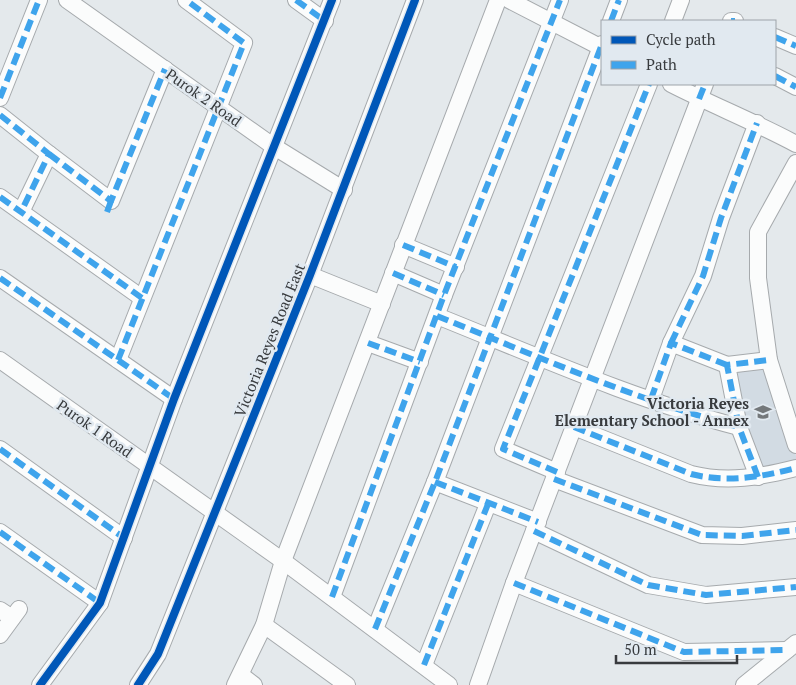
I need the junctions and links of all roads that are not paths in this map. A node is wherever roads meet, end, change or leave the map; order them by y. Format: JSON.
{"nodes":[{"id":1,"x":39,"y":0,"type":"edge"},
{"id":2,"x":68,"y":0,"type":"edge"},
{"id":3,"x":186,"y":0,"type":"edge"},
{"id":4,"x":296,"y":0,"type":"edge"},
{"id":5,"x":332,"y":0,"type":"edge"},
{"id":6,"x":415,"y":0,"type":"edge"},
{"id":7,"x":498,"y":0,"type":"edge"},
{"id":8,"x":509,"y":0,"type":"edge"},
{"id":9,"x":560,"y":0,"type":"edge"},
{"id":10,"x":619,"y":0,"type":"edge"},
{"id":11,"x":681,"y":0,"type":"edge"},
{"id":12,"x":325,"y":20,"type":"junction"},
{"id":13,"x":611,"y":20,"type":"edge"},
{"id":14,"x":673,"y":20,"type":"edge"},
{"id":15,"x":552,"y":22,"type":"junction"},
{"id":16,"x":776,"y":37,"type":"edge"},
{"id":17,"x":601,"y":46,"type":"edge"},
{"id":18,"x":796,"y":46,"type":"edge"},
{"id":19,"x":601,"y":49,"type":"edge"},
{"id":20,"x":164,"y":69,"type":"junction"},
{"id":21,"x":776,"y":76,"type":"edge"},
{"id":22,"x":648,"y":85,"type":"edge"},
{"id":23,"x":675,"y":85,"type":"edge"},
{"id":24,"x":796,"y":86,"type":"edge"},
{"id":25,"x":702,"y":91,"type":"edge"},
{"id":26,"x":0,"y":98,"type":"edge"},
{"id":27,"x":220,"y":107,"type":"junction"},
{"id":28,"x":0,"y":115,"type":"edge"},
{"id":29,"x":757,"y":123,"type":"junction"},
{"id":30,"x":796,"y":144,"type":"edge"},
{"id":31,"x":273,"y":146,"type":"junction"},
{"id":32,"x":49,"y":154,"type":"junction"},
{"id":33,"x":796,"y":163,"type":"edge"},
{"id":34,"x":344,"y":190,"type":"junction"},
{"id":35,"x":0,"y":197,"type":"edge"},
{"id":36,"x":21,"y":212,"type":"junction"},
{"id":37,"x":403,"y":245,"type":"junction"},
{"id":38,"x":456,"y":266,"type":"junction"},
{"id":39,"x":393,"y":273,"type":"junction"},
{"id":40,"x":310,"y":275,"type":"junction"},
{"id":41,"x":0,"y":278,"type":"edge"},
{"id":42,"x":444,"y":295,"type":"junction"},
{"id":43,"x":142,"y":298,"type":"junction"},
{"id":44,"x":382,"y":304,"type":"junction"},
{"id":45,"x":437,"y":316,"type":"junction"},
{"id":46,"x":490,"y":337,"type":"junction"},
{"id":47,"x":368,"y":343,"type":"junction"},
{"id":48,"x":671,"y":343,"type":"junction"},
{"id":49,"x":541,"y":358,"type":"junction"},
{"id":50,"x":0,"y":360,"type":"edge"},
{"id":51,"x":118,"y":360,"type":"junction"},
{"id":52,"x":770,"y":360,"type":"junction"},
{"id":53,"x":420,"y":362,"type":"junction"},
{"id":54,"x":727,"y":365,"type":"junction"},
{"id":55,"x":592,"y":379,"type":"junction"},
{"id":56,"x":174,"y":398,"type":"junction"},
{"id":57,"x":651,"y":400,"type":"junction"},
{"id":58,"x":574,"y":427,"type":"junction"},
{"id":59,"x":739,"y":427,"type":"junction"},
{"id":60,"x":796,"y":445,"type":"edge"},
{"id":61,"x":0,"y":449,"type":"edge"},
{"id":62,"x":150,"y":466,"type":"junction"},
{"id":63,"x":796,"y":468,"type":"edge"},
{"id":64,"x":555,"y":476,"type":"junction"},
{"id":65,"x":758,"y":476,"type":"junction"},
{"id":66,"x":435,"y":482,"type":"junction"},
{"id":67,"x":488,"y":504,"type":"junction"},
{"id":68,"x":216,"y":512,"type":"junction"},
{"id":69,"x":536,"y":526,"type":"junction"},
{"id":70,"x":796,"y":530,"type":"edge"},
{"id":71,"x":0,"y":532,"type":"edge"},
{"id":72,"x":124,"y":538,"type":"junction"},
{"id":73,"x":283,"y":561,"type":"junction"},
{"id":74,"x":514,"y":583,"type":"junction"},
{"id":75,"x":796,"y":587,"type":"edge"},
{"id":76,"x":332,"y":597,"type":"junction"},
{"id":77,"x":100,"y":603,"type":"junction"},
{"id":78,"x":10,"y":612,"type":"edge"},
{"id":79,"x":264,"y":625,"type":"junction"},
{"id":80,"x":375,"y":629,"type":"junction"},
{"id":81,"x":0,"y":635,"type":"edge"},
{"id":82,"x":791,"y":646,"type":"edge"},
{"id":83,"x":424,"y":665,"type":"junction"},
{"id":84,"x":244,"y":682,"type":"edge"},
{"id":85,"x":40,"y":685,"type":"edge"},
{"id":86,"x":138,"y":685,"type":"edge"},
{"id":87,"x":347,"y":685,"type":"edge"},
{"id":88,"x":449,"y":685,"type":"edge"},
{"id":89,"x":478,"y":685,"type":"edge"},
{"id":90,"x":744,"y":685,"type":"edge"}],
"edges":[{"from":1,"to":26,"type":"street"},
{"from":2,"to":20,"type":"street","name":"Purok 2 Road"},
{"from":3,"to":27,"type":"street"},
{"from":4,"to":12,"type":"street"},
{"from":5,"to":12,"type":"street"},
{"from":6,"to":34,"type":"street","name":"Victoria Reyes Road East"},
{"from":7,"to":37,"type":"street"},
{"from":8,"to":15,"type":"street"},
{"from":9,"to":15,"type":"street"},
{"from":10,"to":13,"type":"street"},
{"from":11,"to":14,"type":"street"},
{"from":12,"to":31,"type":"street"},
{"from":15,"to":17,"type":"street"},
{"from":15,"to":38,"type":"street"},
{"from":16,"to":18,"type":"street"},
{"from":19,"to":46,"type":"street"},
{"from":20,"to":27,"type":"street","name":"Purok 2 Road"},
{"from":20,"to":32,"type":"street"},
{"from":21,"to":24,"type":"street"},
{"from":22,"to":49,"type":"street"},
{"from":23,"to":25,"type":"street"},
{"from":25,"to":29,"type":"street"},
{"from":25,"to":55,"type":"street"},
{"from":27,"to":31,"type":"street","name":"Purok 2 Road"},
{"from":27,"to":43,"type":"street"},
{"from":28,"to":32,"type":"street"},
{"from":29,"to":30,"type":"street"},
{"from":29,"to":48,"type":"street"},
{"from":31,"to":34,"type":"street","name":"Purok 2 Road"},
{"from":31,"to":56,"type":"street"},
{"from":32,"to":36,"type":"street"},
{"from":33,"to":52,"type":"street"},
{"from":34,"to":40,"type":"street","name":"Victoria Reyes Road East"},
{"from":35,"to":36,"type":"street"},
{"from":36,"to":43,"type":"street"},
{"from":37,"to":38,"type":"street"},
{"from":37,"to":39,"type":"street"},
{"from":38,"to":42,"type":"street"},
{"from":39,"to":42,"type":"street"},
{"from":39,"to":44,"type":"street"},
{"from":40,"to":44,"type":"street"},
{"from":40,"to":68,"type":"street","name":"Victoria Reyes Road East"},
{"from":41,"to":51,"type":"street"},
{"from":42,"to":45,"type":"street"},
{"from":43,"to":51,"type":"street"},
{"from":44,"to":47,"type":"street"},
{"from":45,"to":46,"type":"street"},
{"from":45,"to":53,"type":"street"},
{"from":46,"to":49,"type":"street"},
{"from":46,"to":66,"type":"street"},
{"from":47,"to":53,"type":"street"},
{"from":47,"to":73,"type":"street"},
{"from":48,"to":54,"type":"street"},
{"from":48,"to":57,"type":"street"},
{"from":49,"to":55,"type":"street"},
{"from":49,"to":64,"type":"street"},
{"from":50,"to":62,"type":"street","name":"Purok 1 Road"},
{"from":51,"to":56,"type":"street"},
{"from":52,"to":54,"type":"street"},
{"from":52,"to":60,"type":"street"},
{"from":53,"to":76,"type":"street"},
{"from":54,"to":59,"type":"street"},
{"from":55,"to":57,"type":"street"},
{"from":55,"to":58,"type":"street"},
{"from":56,"to":62,"type":"street"},
{"from":57,"to":59,"type":"street"},
{"from":58,"to":64,"type":"street"},
{"from":58,"to":65,"type":"street"},
{"from":59,"to":65,"type":"street"},
{"from":61,"to":72,"type":"street"},
{"from":62,"to":68,"type":"street","name":"Purok 1 Road"},
{"from":62,"to":72,"type":"street"},
{"from":63,"to":65,"type":"street"},
{"from":64,"to":69,"type":"street"},
{"from":64,"to":70,"type":"street"},
{"from":66,"to":67,"type":"street"},
{"from":66,"to":80,"type":"street"},
{"from":67,"to":69,"type":"street"},
{"from":67,"to":83,"type":"street"},
{"from":68,"to":73,"type":"street","name":"Purok 1 Road"},
{"from":68,"to":86,"type":"street","name":"Victoria Reyes Road East"},
{"from":69,"to":74,"type":"street"},
{"from":69,"to":75,"type":"street"},
{"from":71,"to":77,"type":"street"},
{"from":72,"to":77,"type":"street"},
{"from":73,"to":76,"type":"street","name":"Purok 1 Road"},
{"from":73,"to":79,"type":"street"},
{"from":74,"to":82,"type":"street"},
{"from":74,"to":89,"type":"street"},
{"from":76,"to":80,"type":"street","name":"Purok 1 Road"},
{"from":77,"to":85,"type":"street"},
{"from":78,"to":81,"type":"street"},
{"from":79,"to":84,"type":"street"},
{"from":79,"to":87,"type":"street"},
{"from":80,"to":83,"type":"street","name":"Purok 1 Road"},
{"from":82,"to":90,"type":"street"},
{"from":83,"to":88,"type":"street","name":"Purok 1 Road"}]}
